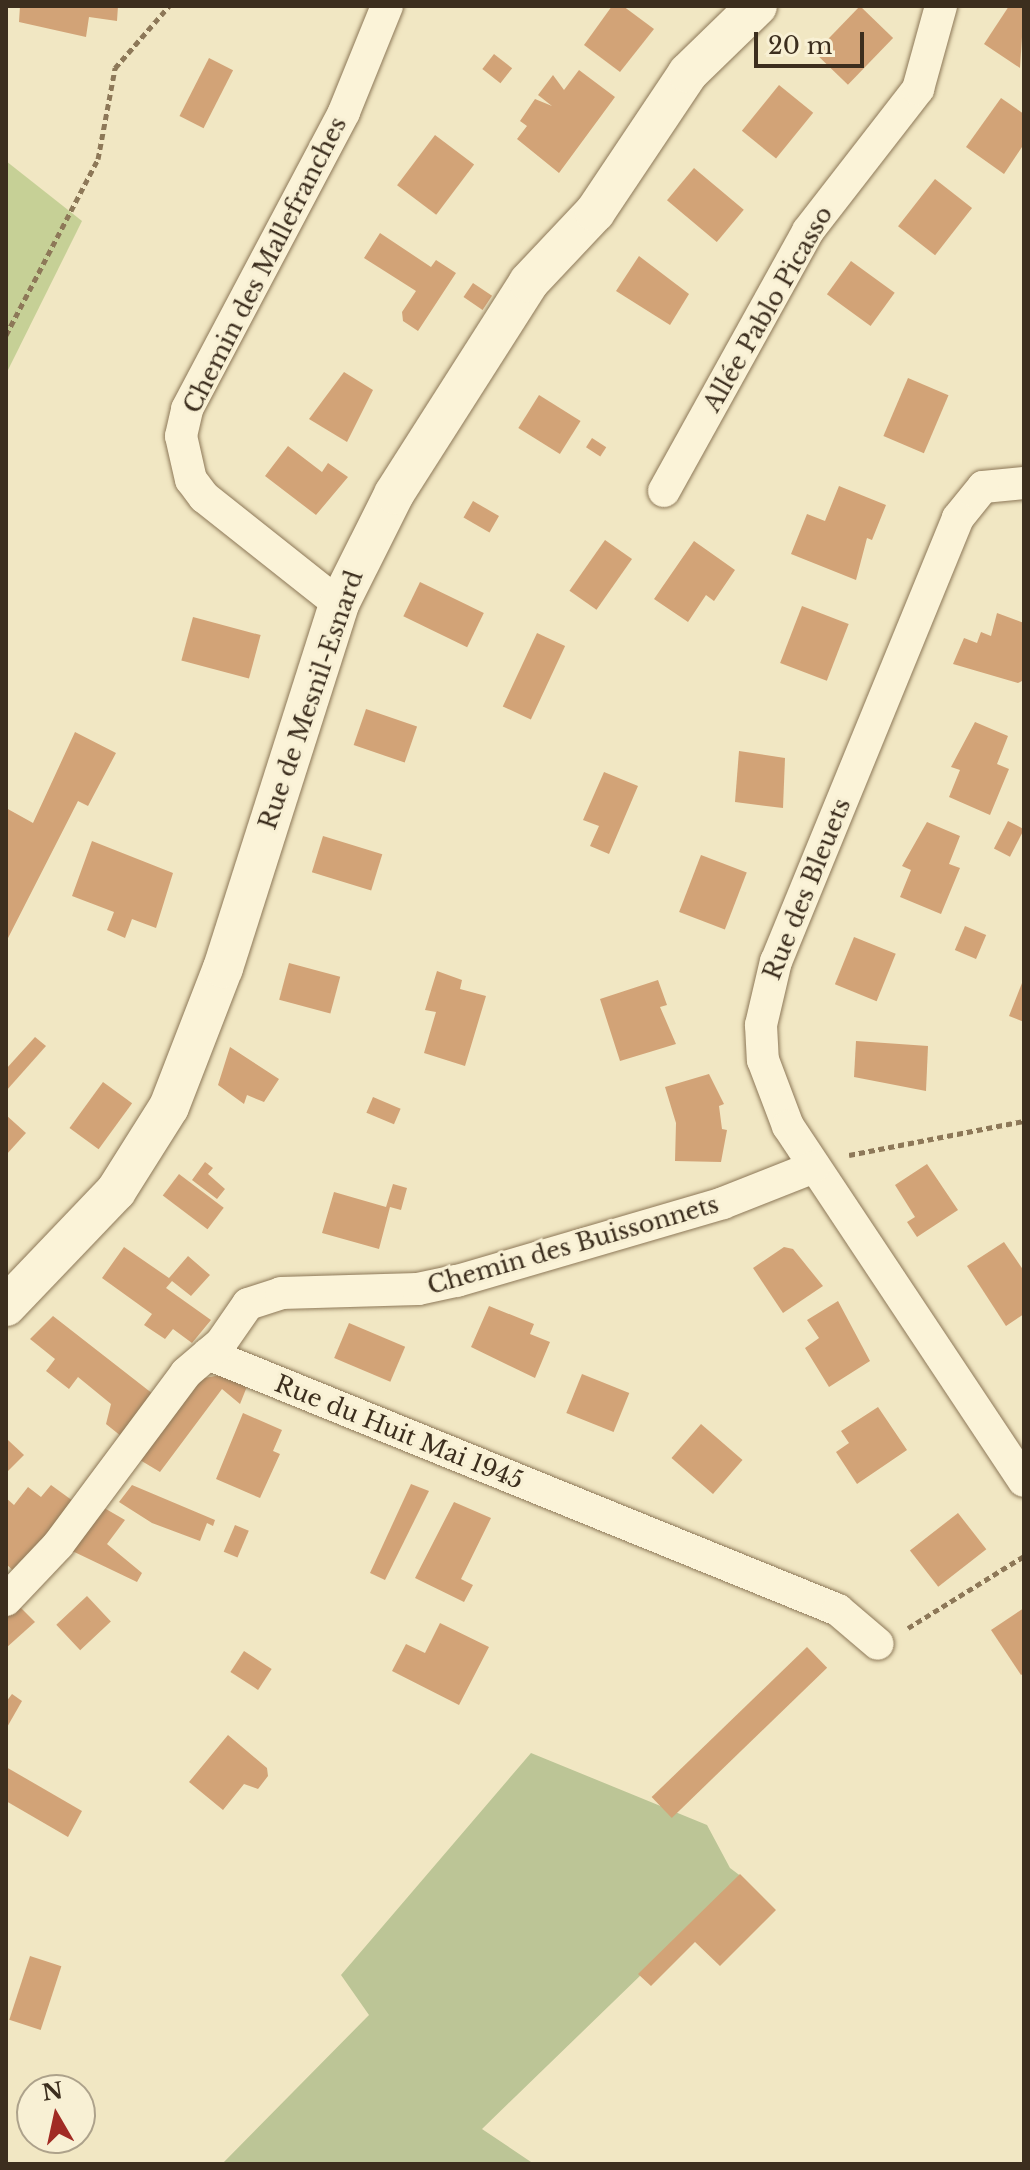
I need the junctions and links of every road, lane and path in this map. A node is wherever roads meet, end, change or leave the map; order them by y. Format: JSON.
{"nodes":[{"id":1,"x":169,"y":6,"type":"edge"},
{"id":2,"x":387,"y":6,"type":"edge"},
{"id":3,"x":757,"y":6,"type":"edge"},
{"id":4,"x":941,"y":6,"type":"edge"},
{"id":5,"x":6,"y":335,"type":"edge"},
{"id":6,"x":1024,"y":483,"type":"edge"},
{"id":7,"x":664,"y":491,"type":"dead end"},
{"id":8,"x":339,"y":604,"type":"junction"},
{"id":9,"x":1024,"y":1121,"type":"edge"},
{"id":10,"x":825,"y":1163,"type":"junction"},
{"id":11,"x":6,"y":1306,"type":"edge"},
{"id":12,"x":208,"y":1354,"type":"junction"},
{"id":13,"x":1024,"y":1481,"type":"edge"},
{"id":14,"x":1024,"y":1556,"type":"edge"},
{"id":15,"x":6,"y":1600,"type":"edge"},
{"id":16,"x":936,"y":1613,"type":"dead end"},
{"id":17,"x":878,"y":1644,"type":"dead end"}],
"edges":[{"from":1,"to":5,"type":"path"},
{"from":2,"to":8,"type":"street","name":"Chemin des Mallefranches"},
{"from":3,"to":8,"type":"street","name":"Rue de Mesnil-Esnard"},
{"from":4,"to":7,"type":"street","name":"Allée Pablo Picasso"},
{"from":6,"to":10,"type":"street","name":"Rue des Bleuets"},
{"from":8,"to":11,"type":"street","name":"Rue de Mesnil-Esnard"},
{"from":9,"to":10,"type":"path"},
{"from":10,"to":12,"type":"street","name":"Chemin des Buissonnets"},
{"from":10,"to":13,"type":"street","name":"Rue des Bleuets"},
{"from":12,"to":15,"type":"street"},
{"from":12,"to":17,"type":"street","name":"Rue du Huit Mai 1945"},
{"from":14,"to":16,"type":"path"}]}
